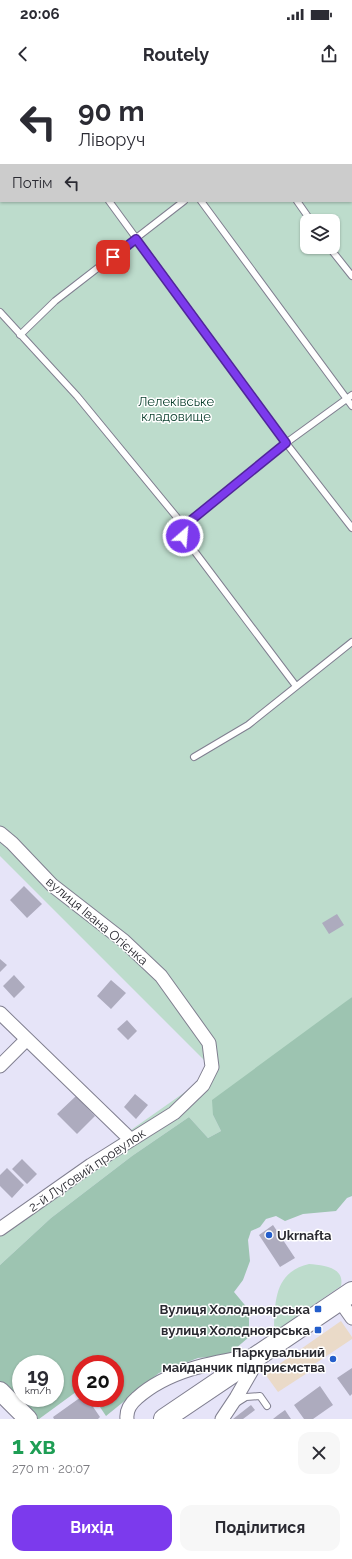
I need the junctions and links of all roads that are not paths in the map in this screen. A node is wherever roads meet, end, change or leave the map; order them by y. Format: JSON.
{"nodes":[{"id":1,"x":110,"y":202,"type":"edge"},
{"id":2,"x":183,"y":202,"type":"edge"},
{"id":3,"x":202,"y":202,"type":"edge"},
{"id":4,"x":298,"y":202,"type":"edge"},
{"id":5,"x":306,"y":214,"type":"edge"},
{"id":6,"x":136,"y":239,"type":"junction"},
{"id":7,"x":335,"y":254,"type":"edge"},
{"id":8,"x":352,"y":276,"type":"edge"},
{"id":9,"x":0,"y":312,"type":"edge"},
{"id":10,"x":20,"y":335,"type":"junction"},
{"id":11,"x":349,"y":397,"type":"edge"},
{"id":12,"x":352,"y":406,"type":"edge"},
{"id":13,"x":286,"y":443,"type":"junction"},
{"id":14,"x":184,"y":526,"type":"junction"},
{"id":15,"x":352,"y":528,"type":"edge"},
{"id":16,"x":352,"y":642,"type":"edge"},
{"id":17,"x":296,"y":686,"type":"junction"},
{"id":18,"x":194,"y":758,"type":"dead end"},
{"id":19,"x":0,"y":833,"type":"edge"},
{"id":20,"x":0,"y":1013,"type":"edge"},
{"id":21,"x":28,"y":1039,"type":"junction"},
{"id":22,"x":0,"y":1066,"type":"edge"},
{"id":23,"x":174,"y":1113,"type":"joint"},
{"id":24,"x":130,"y":1140,"type":"junction"},
{"id":25,"x":0,"y":1229,"type":"edge"},
{"id":26,"x":346,"y":1297,"type":"edge"},
{"id":27,"x":352,"y":1318,"type":"edge"},
{"id":28,"x":261,"y":1355,"type":"junction"},
{"id":29,"x":0,"y":1391,"type":"edge"},
{"id":30,"x":231,"y":1406,"type":"junction"},
{"id":31,"x":267,"y":1406,"type":"dead end"},
{"id":32,"x":28,"y":1419,"type":"edge"},
{"id":33,"x":128,"y":1419,"type":"edge"},
{"id":34,"x":164,"y":1419,"type":"edge"},
{"id":35,"x":222,"y":1419,"type":"edge"}],
"edges":[{"from":1,"to":6,"type":"lane"},
{"from":2,"to":6,"type":"lane"},
{"from":3,"to":11,"type":"lane"},
{"from":4,"to":5,"type":"lane"},
{"from":6,"to":10,"type":"lane"},
{"from":6,"to":13,"type":"lane"},
{"from":7,"to":8,"type":"lane"},
{"from":9,"to":10,"type":"lane"},
{"from":10,"to":14,"type":"lane"},
{"from":11,"to":12,"type":"lane"},
{"from":11,"to":13,"type":"lane"},
{"from":13,"to":14,"type":"lane"},
{"from":13,"to":15,"type":"lane"},
{"from":14,"to":17,"type":"lane"},
{"from":16,"to":17,"type":"lane"},
{"from":17,"to":18,"type":"lane"},
{"from":19,"to":23,"type":"street","name":"вулиця Івана Огієнка"},
{"from":20,"to":21,"type":"street"},
{"from":21,"to":22,"type":"street"},
{"from":21,"to":24,"type":"street"},
{"from":23,"to":24,"type":"street","name":"2-й Луговий провулок"},
{"from":24,"to":25,"type":"street","name":"2-й Луговий провулок"},
{"from":26,"to":27,"type":"street"},
{"from":26,"to":28,"type":"main road"},
{"from":28,"to":30,"type":"street"},
{"from":28,"to":33,"type":"street"},
{"from":28,"to":34,"type":"main road"},
{"from":29,"to":32,"type":"street"},
{"from":30,"to":31,"type":"lane"},
{"from":30,"to":35,"type":"street"}]}
